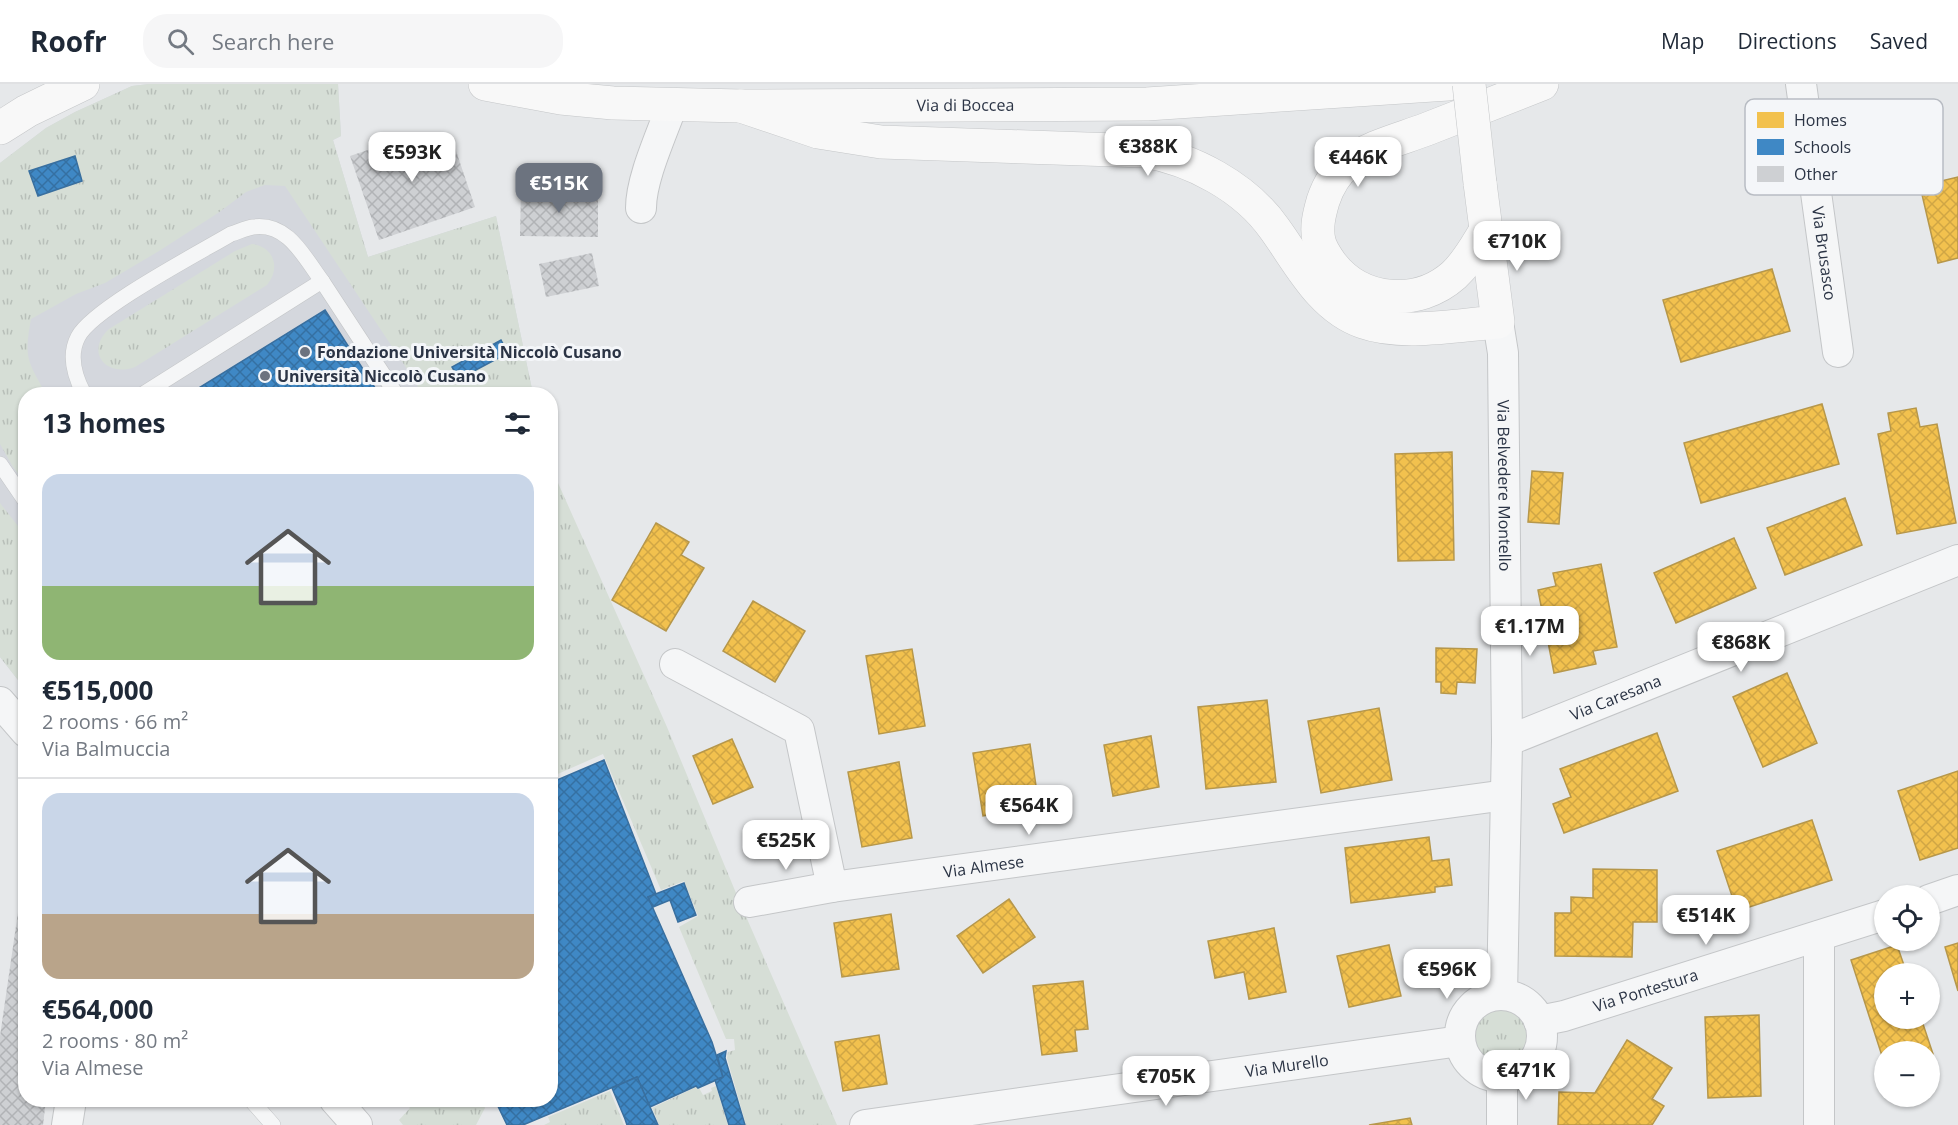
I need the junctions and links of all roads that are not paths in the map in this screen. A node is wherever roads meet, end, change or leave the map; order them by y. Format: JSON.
{"nodes":[{"id":1,"x":83,"y":84,"type":"edge"},
{"id":2,"x":485,"y":84,"type":"edge"},
{"id":3,"x":1448,"y":84,"type":"edge"},
{"id":4,"x":1469,"y":84,"type":"edge"},
{"id":5,"x":1542,"y":84,"type":"edge"},
{"id":6,"x":1801,"y":84,"type":"edge"},
{"id":7,"x":1803,"y":99,"type":"edge"},
{"id":8,"x":672,"y":105,"type":"junction"},
{"id":9,"x":741,"y":106,"type":"junction"},
{"id":10,"x":0,"y":128,"type":"edge"},
{"id":11,"x":1816,"y":195,"type":"edge"},
{"id":12,"x":642,"y":208,"type":"dead end"},
{"id":13,"x":1486,"y":230,"type":"junction"},
{"id":14,"x":322,"y":281,"type":"junction"},
{"id":15,"x":1498,"y":322,"type":"junction"},
{"id":16,"x":1838,"y":352,"type":"dead end"},
{"id":17,"x":80,"y":387,"type":"edge"},
{"id":18,"x":154,"y":387,"type":"edge"},
{"id":19,"x":391,"y":387,"type":"edge"},
{"id":20,"x":0,"y":464,"type":"edge"},
{"id":21,"x":18,"y":490,"type":"edge"},
{"id":22,"x":1958,"y":560,"type":"edge"},
{"id":23,"x":675,"y":664,"type":"dead end"},
{"id":24,"x":0,"y":702,"type":"edge"},
{"id":25,"x":18,"y":723,"type":"edge"},
{"id":26,"x":1506,"y":741,"type":"junction"},
{"id":27,"x":1506,"y":795,"type":"junction"},
{"id":28,"x":832,"y":887,"type":"junction"},
{"id":29,"x":1958,"y":890,"type":"edge"},
{"id":30,"x":1940,"y":896,"type":"edge"},
{"id":31,"x":749,"y":902,"type":"dead end"},
{"id":32,"x":1874,"y":918,"type":"edge"},
{"id":33,"x":1819,"y":936,"type":"junction"},
{"id":34,"x":1502,"y":995,"type":"junction"},
{"id":35,"x":1539,"y":1021,"type":"junction"},
{"id":36,"x":1460,"y":1041,"type":"junction"},
{"id":37,"x":1502,"y":1077,"type":"junction"},
{"id":38,"x":70,"y":1107,"type":"edge"},
{"id":39,"x":257,"y":1107,"type":"edge"},
{"id":40,"x":341,"y":1107,"type":"edge"},
{"id":41,"x":67,"y":1125,"type":"edge"},
{"id":42,"x":273,"y":1125,"type":"edge"},
{"id":43,"x":357,"y":1125,"type":"edge"},
{"id":44,"x":865,"y":1125,"type":"edge"},
{"id":45,"x":1502,"y":1125,"type":"edge"},
{"id":46,"x":1819,"y":1125,"type":"edge"}],
"edges":[{"from":1,"to":10,"type":"street"},
{"from":2,"to":8,"type":"street","name":"Via di Boccea"},
{"from":3,"to":9,"type":"street","name":"Via di Boccea"},
{"from":4,"to":13,"type":"street","name":"Via Belvedere Montello","bridge":true},
{"from":5,"to":13,"type":"street"},
{"from":6,"to":7,"type":"street","name":"Via Brusasco"},
{"from":8,"to":9,"type":"street","name":"Via di Boccea"},
{"from":8,"to":12,"type":"street"},
{"from":9,"to":15,"type":"street"},
{"from":11,"to":16,"type":"street","name":"Via Brusasco"},
{"from":13,"to":15,"type":"street","name":"Via Belvedere Montello"},
{"from":14,"to":17,"type":"lane"},
{"from":14,"to":18,"type":"lane"},
{"from":14,"to":19,"type":"lane"},
{"from":15,"to":26,"type":"street","name":"Via Belvedere Montello"},
{"from":20,"to":21,"type":"lane"},
{"from":22,"to":26,"type":"street","name":"Via Caresana"},
{"from":23,"to":28,"type":"street"},
{"from":24,"to":25,"type":"street"},
{"from":26,"to":27,"type":"street","name":"Via Belvedere Montello"},
{"from":27,"to":28,"type":"street","name":"Via Almese"},
{"from":27,"to":34,"type":"street","name":"Via Belvedere Montello"},
{"from":28,"to":31,"type":"street","name":"Via Almese"},
{"from":29,"to":30,"type":"street"},
{"from":32,"to":33,"type":"street","name":"Via Pontestura"},
{"from":33,"to":35,"type":"street","name":"Via Pontestura"},
{"from":33,"to":46,"type":"street"},
{"from":34,"to":35,"type":"street"},
{"from":34,"to":36,"type":"street"},
{"from":35,"to":37,"type":"street"},
{"from":36,"to":37,"type":"street"},
{"from":36,"to":44,"type":"street","name":"Via Murello"},
{"from":37,"to":45,"type":"street"},
{"from":38,"to":41,"type":"street"},
{"from":39,"to":42,"type":"lane"},
{"from":40,"to":43,"type":"street"}]}
